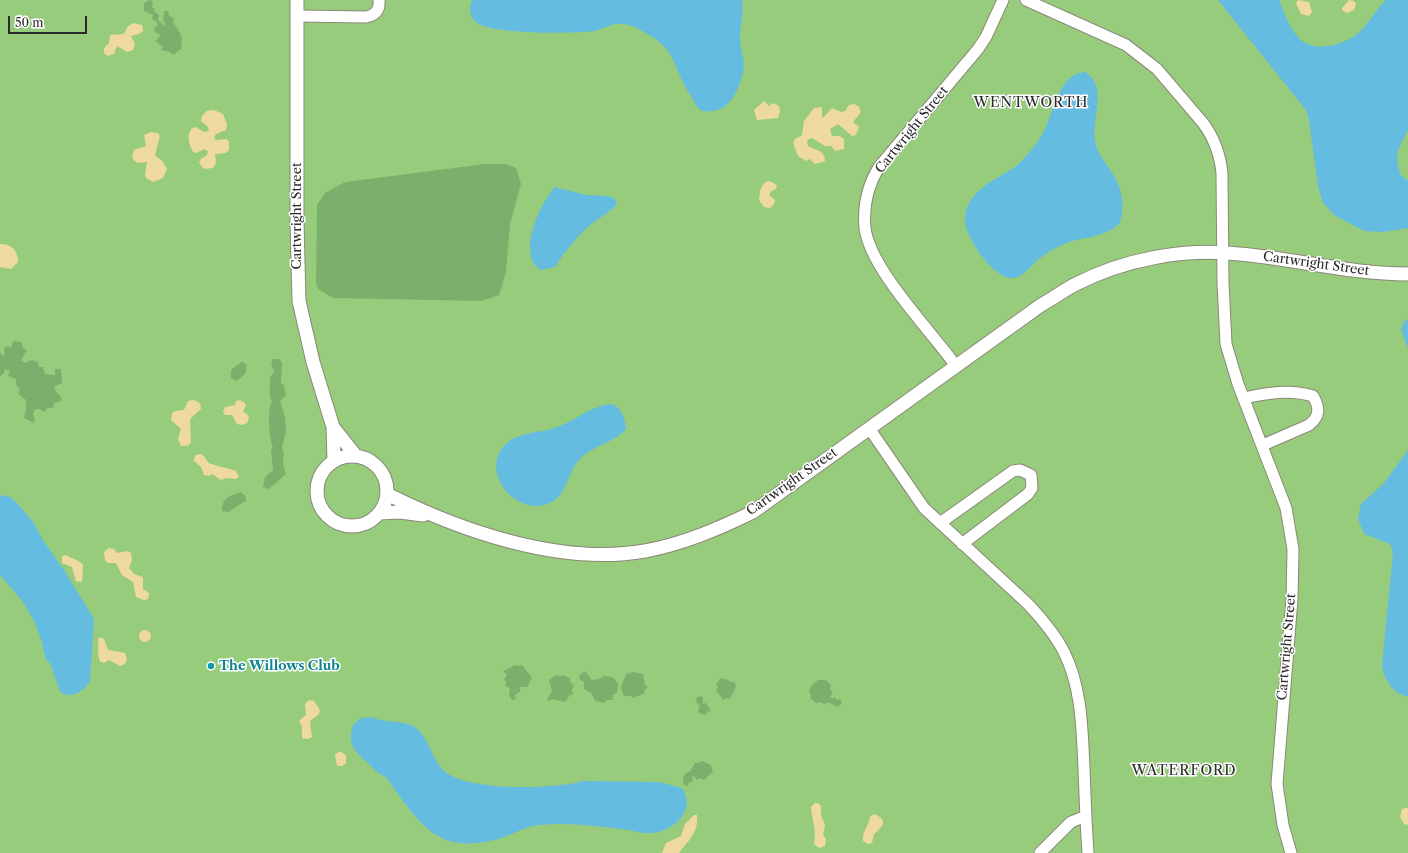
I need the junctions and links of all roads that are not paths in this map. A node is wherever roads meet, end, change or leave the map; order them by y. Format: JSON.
{"nodes":[{"id":1,"x":297,"y":0,"type":"edge"},
{"id":2,"x":379,"y":0,"type":"edge"},
{"id":3,"x":1003,"y":0,"type":"edge"},
{"id":4,"x":1026,"y":0,"type":"edge"},
{"id":5,"x":297,"y":16,"type":"junction"},
{"id":6,"x":1223,"y":252,"type":"junction"},
{"id":7,"x":1408,"y":274,"type":"edge"},
{"id":8,"x":956,"y":366,"type":"junction"},
{"id":9,"x":1244,"y":398,"type":"junction"},
{"id":10,"x":333,"y":427,"type":"junction"},
{"id":11,"x":869,"y":428,"type":"junction"},
{"id":12,"x":1263,"y":445,"type":"junction"},
{"id":13,"x":356,"y":456,"type":"junction"},
{"id":14,"x":334,"y":461,"type":"junction"},
{"id":15,"x":387,"y":494,"type":"junction"},
{"id":16,"x":379,"y":513,"type":"junction"},
{"id":17,"x":432,"y":516,"type":"junction"},
{"id":18,"x":940,"y":523,"type":"junction"},
{"id":19,"x":962,"y":544,"type":"junction"},
{"id":20,"x":1086,"y":816,"type":"junction"},
{"id":21,"x":1040,"y":853,"type":"edge"},
{"id":22,"x":1088,"y":853,"type":"edge"},
{"id":23,"x":1291,"y":853,"type":"edge"}],
"edges":[{"from":1,"to":5,"type":"street","name":"Cartwright Street"},
{"from":2,"to":5,"type":"street"},
{"from":3,"to":8,"type":"street","name":"Cartwright Street"},
{"from":4,"to":6,"type":"street","name":"Cartwright Street"},
{"from":5,"to":10,"type":"street","name":"Cartwright Street"},
{"from":6,"to":7,"type":"street","name":"Cartwright Street"},
{"from":6,"to":8,"type":"street","name":"Cartwright Street"},
{"from":6,"to":9,"type":"street","name":"Cartwright Street"},
{"from":8,"to":11,"type":"street","name":"Cartwright Street"},
{"from":9,"to":12,"type":"street","name":"Cartwright Street"},
{"from":9,"to":12,"type":"street"},
{"from":10,"to":13,"type":"street","name":"Cartwright Street"},
{"from":10,"to":14,"type":"street","name":"Cartwright Street"},
{"from":11,"to":17,"type":"street","name":"Cartwright Street"},
{"from":11,"to":18,"type":"street"},
{"from":12,"to":23,"type":"street","name":"Cartwright Street"},
{"from":13,"to":14,"type":"street"},
{"from":13,"to":15,"type":"street"},
{"from":14,"to":16,"type":"street"},
{"from":15,"to":16,"type":"street"},
{"from":15,"to":17,"type":"street","name":"Cartwright Street"},
{"from":16,"to":17,"type":"street","name":"Cartwright Street"},
{"from":18,"to":19,"type":"street"},
{"from":18,"to":19,"type":"street"},
{"from":19,"to":20,"type":"street"},
{"from":20,"to":21,"type":"street"},
{"from":20,"to":22,"type":"street"}]}
